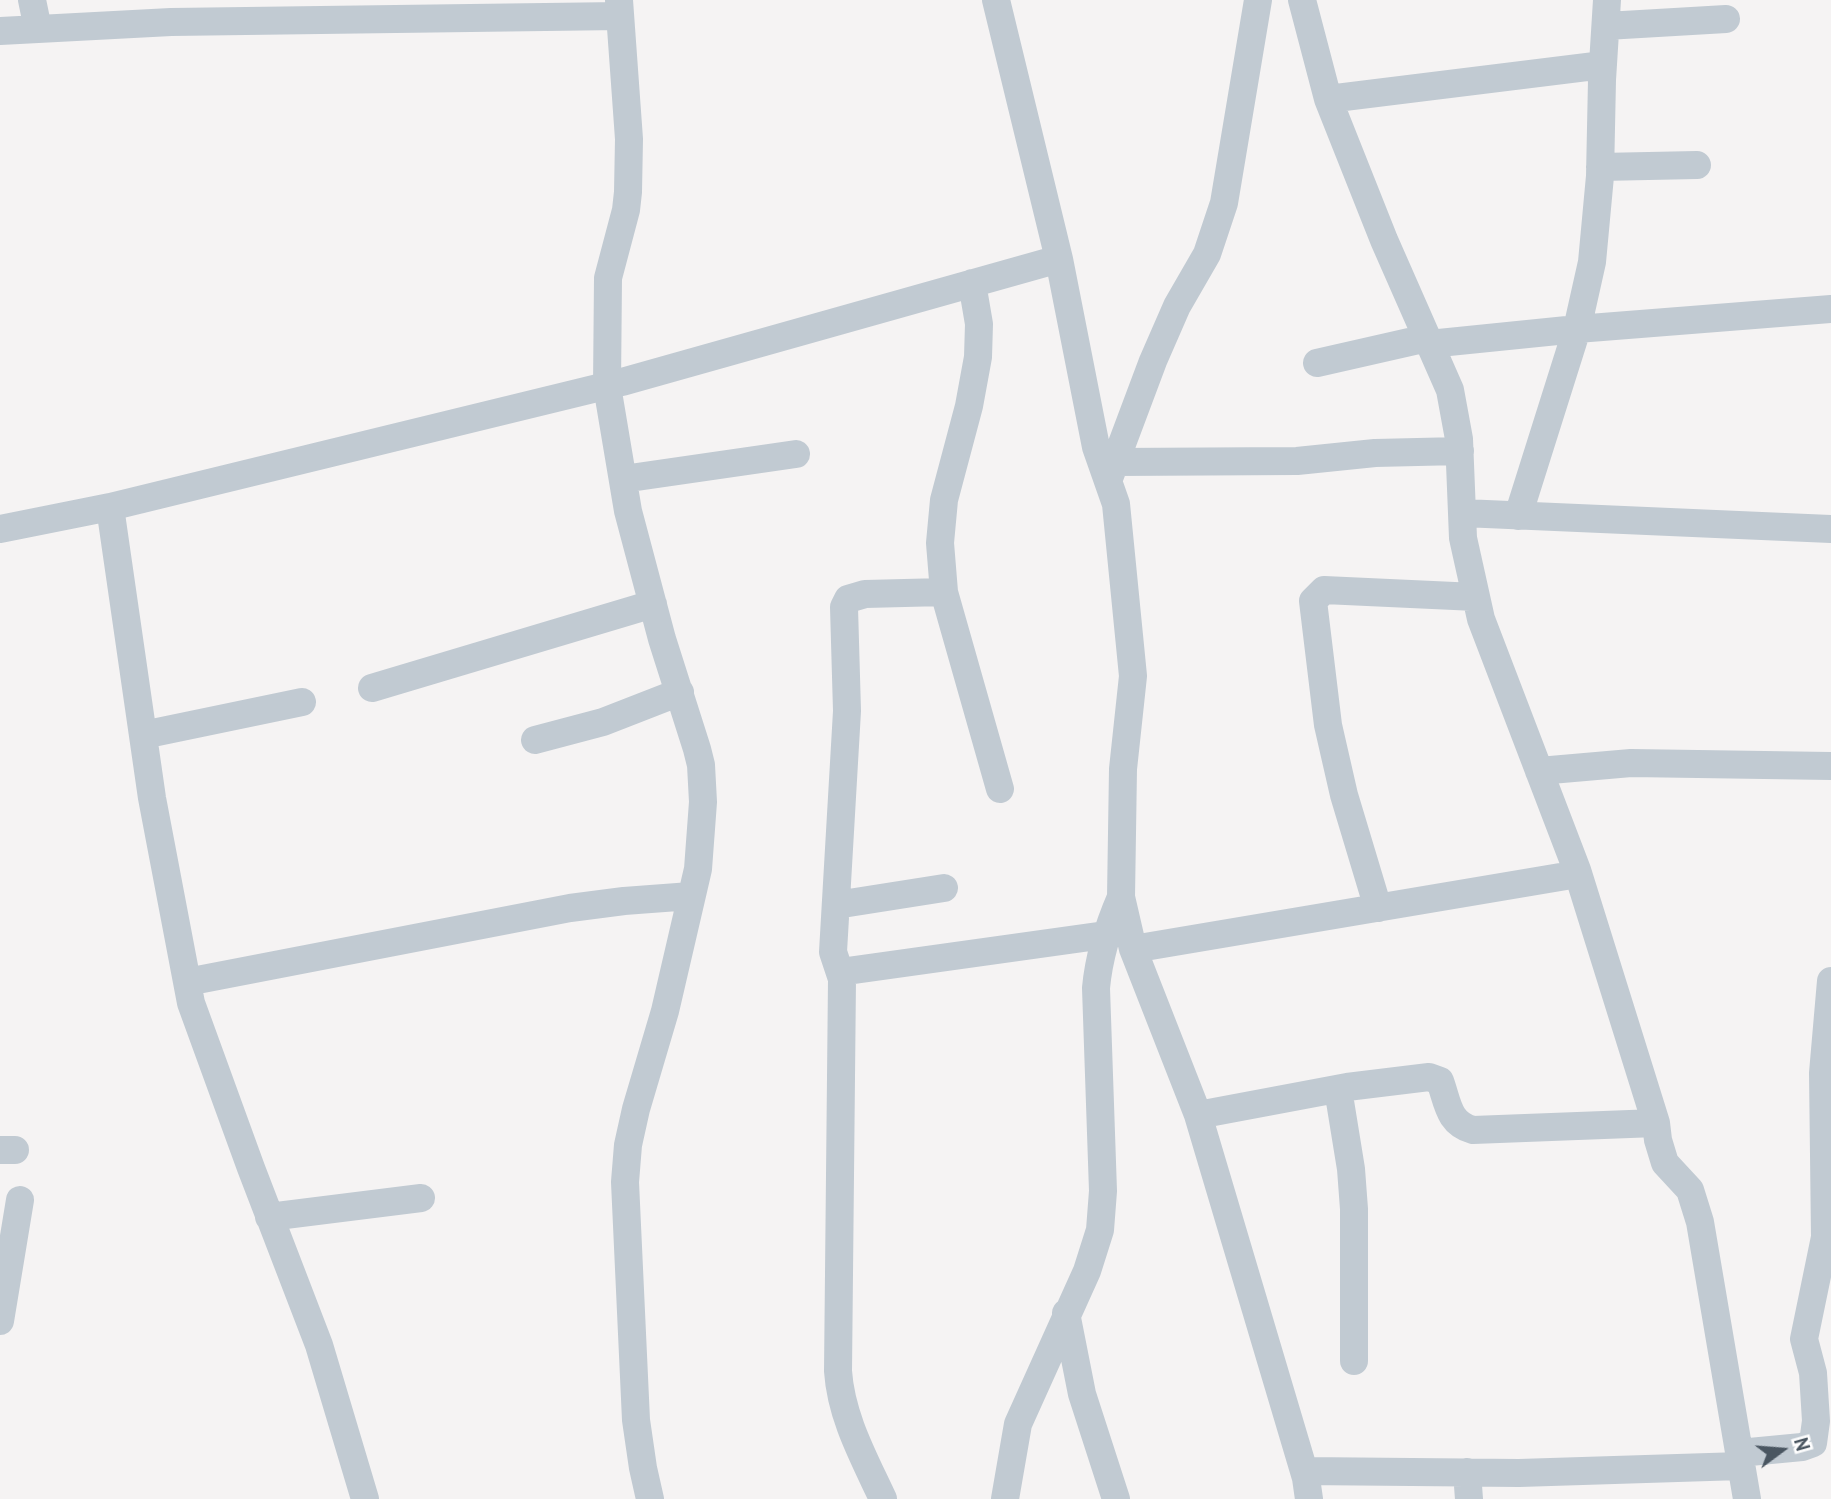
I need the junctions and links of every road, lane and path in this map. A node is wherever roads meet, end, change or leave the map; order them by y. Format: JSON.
{"nodes":[{"id":1,"x":32,"y":0,"type":"edge"},
{"id":2,"x":996,"y":0,"type":"edge"},
{"id":3,"x":1258,"y":0,"type":"edge"},
{"id":4,"x":1302,"y":0,"type":"edge"},
{"id":5,"x":527,"y":8,"type":"edge"},
{"id":6,"x":619,"y":8,"type":"edge"},
{"id":7,"x":176,"y":11,"type":"edge"},
{"id":8,"x":1606,"y":13,"type":"edge"},
{"id":9,"x":1726,"y":19,"type":"dead end"},
{"id":10,"x":38,"y":29,"type":"junction"},
{"id":11,"x":0,"y":31,"type":"edge"},
{"id":12,"x":1603,"y":65,"type":"junction"},
{"id":13,"x":1328,"y":99,"type":"junction"},
{"id":14,"x":1698,"y":165,"type":"dead end"},
{"id":15,"x":1600,"y":167,"type":"junction"},
{"id":16,"x":1059,"y":259,"type":"junction"},
{"id":17,"x":972,"y":283,"type":"junction"},
{"id":18,"x":1831,"y":309,"type":"edge"},
{"id":19,"x":1577,"y":328,"type":"junction"},
{"id":20,"x":1428,"y":341,"type":"junction"},
{"id":21,"x":1317,"y":363,"type":"dead end"},
{"id":22,"x":607,"y":386,"type":"junction"},
{"id":23,"x":1460,"y":451,"type":"junction"},
{"id":24,"x":796,"y":454,"type":"dead end"},
{"id":25,"x":1112,"y":471,"type":"junction"},
{"id":26,"x":623,"y":479,"type":"junction"},
{"id":27,"x":110,"y":507,"type":"junction"},
{"id":28,"x":1463,"y":513,"type":"junction"},
{"id":29,"x":1518,"y":516,"type":"junction"},
{"id":30,"x":0,"y":529,"type":"edge"},
{"id":31,"x":1831,"y":529,"type":"edge"},
{"id":32,"x":944,"y":592,"type":"junction"},
{"id":33,"x":1476,"y":597,"type":"junction"},
{"id":34,"x":653,"y":604,"type":"junction"},
{"id":35,"x":372,"y":688,"type":"dead end"},
{"id":36,"x":680,"y":692,"type":"junction"},
{"id":37,"x":302,"y":702,"type":"dead end"},
{"id":38,"x":143,"y":735,"type":"junction"},
{"id":39,"x":536,"y":740,"type":"dead end"},
{"id":40,"x":1831,"y":766,"type":"edge"},
{"id":41,"x":1539,"y":771,"type":"junction"},
{"id":42,"x":1000,"y":789,"type":"dead end"},
{"id":43,"x":1578,"y":874,"type":"junction"},
{"id":44,"x":944,"y":887,"type":"dead end"},
{"id":45,"x":691,"y":896,"type":"junction"},
{"id":46,"x":1121,"y":897,"type":"junction"},
{"id":47,"x":836,"y":905,"type":"junction"},
{"id":48,"x":1378,"y":908,"type":"junction"},
{"id":49,"x":1105,"y":935,"type":"junction"},
{"id":50,"x":1133,"y":948,"type":"junction"},
{"id":51,"x":840,"y":972,"type":"junction"},
{"id":52,"x":1831,"y":981,"type":"edge"},
{"id":53,"x":187,"y":982,"type":"junction"},
{"id":54,"x":1338,"y":1089,"type":"junction"},
{"id":55,"x":1198,"y":1115,"type":"junction"},
{"id":56,"x":1656,"y":1124,"type":"junction"},
{"id":57,"x":421,"y":1198,"type":"dead end"},
{"id":58,"x":20,"y":1200,"type":"dead end"},
{"id":59,"x":270,"y":1217,"type":"junction"},
{"id":60,"x":1066,"y":1313,"type":"junction"},
{"id":61,"x":0,"y":1321,"type":"edge"},
{"id":62,"x":1354,"y":1361,"type":"dead end"},
{"id":63,"x":1740,"y":1460,"type":"junction"},
{"id":64,"x":1304,"y":1471,"type":"junction"},
{"id":65,"x":1468,"y":1486,"type":"edge"},
{"id":66,"x":365,"y":1499,"type":"edge"},
{"id":67,"x":650,"y":1499,"type":"edge"},
{"id":68,"x":883,"y":1499,"type":"edge"},
{"id":69,"x":1004,"y":1499,"type":"edge"},
{"id":70,"x":1116,"y":1499,"type":"edge"},
{"id":71,"x":1309,"y":1499,"type":"edge"},
{"id":72,"x":1747,"y":1499,"type":"edge"}],
"edges":[{"from":1,"to":10,"type":"street"},
{"from":2,"to":16,"type":"street"},
{"from":3,"to":25,"type":"street"},
{"from":4,"to":13,"type":"street"},
{"from":5,"to":6,"type":"street"},
{"from":5,"to":7,"type":"street"},
{"from":6,"to":22,"type":"street"},
{"from":7,"to":10,"type":"street"},
{"from":8,"to":9,"type":"street"},
{"from":8,"to":12,"type":"street"},
{"from":10,"to":11,"type":"street"},
{"from":12,"to":13,"type":"street"},
{"from":12,"to":15,"type":"street"},
{"from":13,"to":20,"type":"street"},
{"from":14,"to":15,"type":"street"},
{"from":15,"to":19,"type":"street"},
{"from":16,"to":17,"type":"street"},
{"from":16,"to":25,"type":"street"},
{"from":17,"to":22,"type":"street"},
{"from":17,"to":32,"type":"street"},
{"from":18,"to":19,"type":"street"},
{"from":19,"to":20,"type":"street"},
{"from":19,"to":29,"type":"street"},
{"from":20,"to":21,"type":"street"},
{"from":20,"to":23,"type":"street"},
{"from":22,"to":26,"type":"street"},
{"from":22,"to":27,"type":"street"},
{"from":23,"to":25,"type":"street"},
{"from":23,"to":28,"type":"street"},
{"from":24,"to":26,"type":"street"},
{"from":25,"to":46,"type":"street"},
{"from":26,"to":34,"type":"street"},
{"from":27,"to":30,"type":"street"},
{"from":27,"to":38,"type":"street"},
{"from":28,"to":29,"type":"street"},
{"from":28,"to":33,"type":"street"},
{"from":29,"to":31,"type":"street"},
{"from":32,"to":42,"type":"street"},
{"from":32,"to":47,"type":"street"},
{"from":33,"to":41,"type":"street"},
{"from":33,"to":48,"type":"street"},
{"from":34,"to":35,"type":"street"},
{"from":34,"to":36,"type":"street"},
{"from":36,"to":39,"type":"street"},
{"from":36,"to":45,"type":"street"},
{"from":37,"to":38,"type":"street"},
{"from":38,"to":53,"type":"street"},
{"from":40,"to":41,"type":"street"},
{"from":41,"to":43,"type":"street"},
{"from":43,"to":48,"type":"street"},
{"from":43,"to":56,"type":"street"},
{"from":44,"to":47,"type":"street"},
{"from":45,"to":53,"type":"street"},
{"from":45,"to":67,"type":"street"},
{"from":46,"to":49,"type":"street"},
{"from":46,"to":50,"type":"street"},
{"from":47,"to":51,"type":"street"},
{"from":48,"to":50,"type":"street"},
{"from":49,"to":51,"type":"street"},
{"from":49,"to":60,"type":"street"},
{"from":50,"to":55,"type":"street"},
{"from":51,"to":68,"type":"street"},
{"from":52,"to":63,"type":"street"},
{"from":53,"to":59,"type":"street"},
{"from":54,"to":55,"type":"street"},
{"from":54,"to":56,"type":"street"},
{"from":54,"to":62,"type":"street"},
{"from":55,"to":64,"type":"street"},
{"from":56,"to":63,"type":"street"},
{"from":57,"to":59,"type":"street"},
{"from":58,"to":61,"type":"street"},
{"from":59,"to":66,"type":"street"},
{"from":60,"to":69,"type":"street"},
{"from":60,"to":70,"type":"street"},
{"from":63,"to":65,"type":"street"},
{"from":63,"to":72,"type":"street"},
{"from":64,"to":65,"type":"street"},
{"from":64,"to":71,"type":"street"}]}
